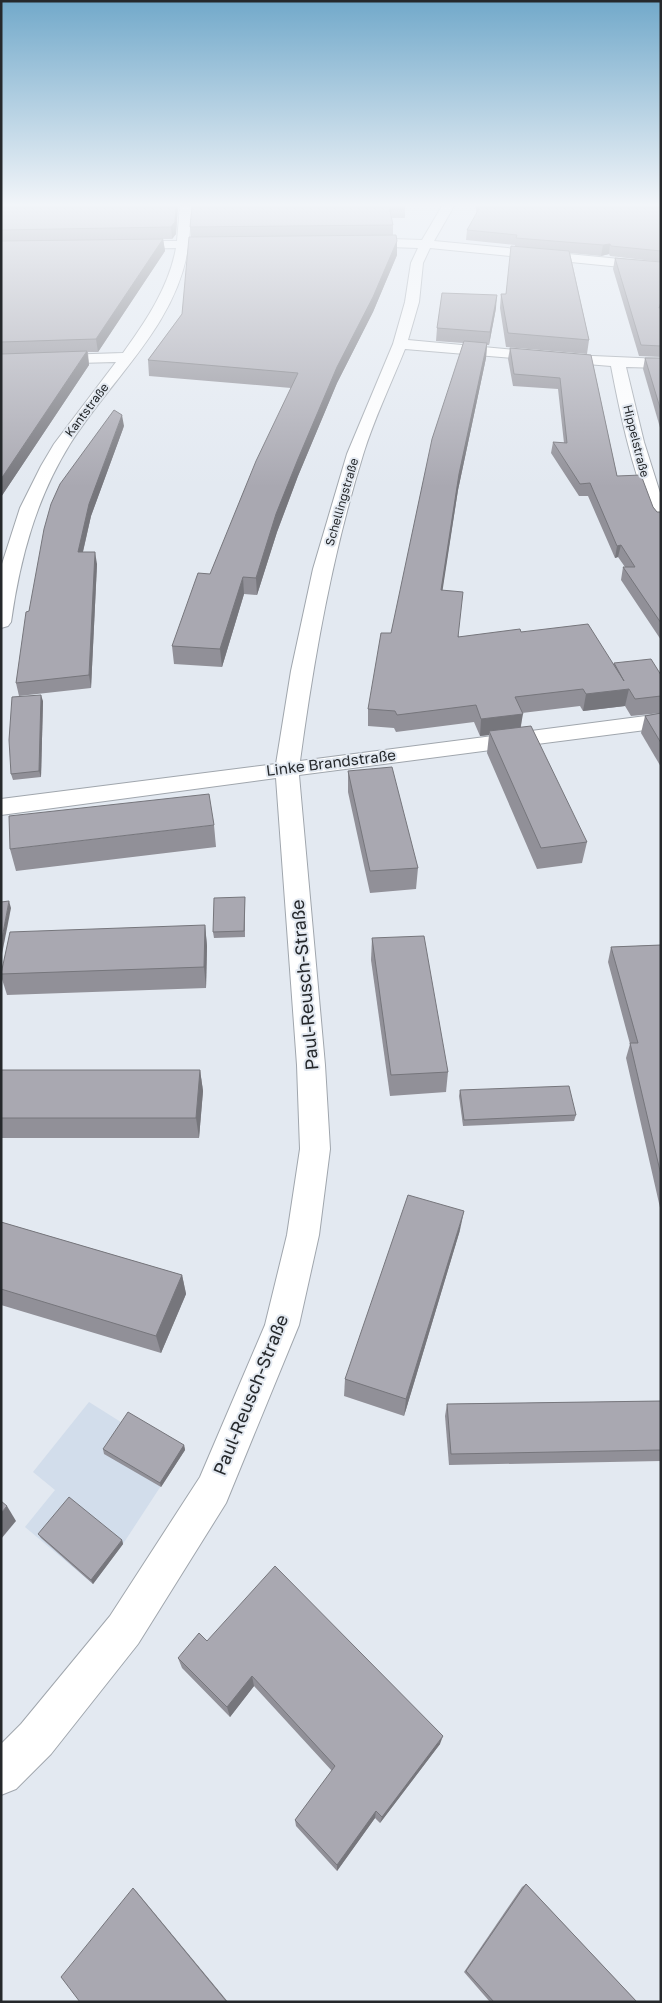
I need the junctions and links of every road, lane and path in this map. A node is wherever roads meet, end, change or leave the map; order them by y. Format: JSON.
{"nodes":[{"id":1,"x":163,"y":299,"type":"edge"},
{"id":2,"x":412,"y":299,"type":"edge"},
{"id":3,"x":400,"y":344,"type":"junction"},
{"id":4,"x":128,"y":357,"type":"junction"},
{"id":5,"x":1,"y":361,"type":"edge"},
{"id":6,"x":618,"y":362,"type":"junction"},
{"id":7,"x":661,"y":364,"type":"edge"},
{"id":8,"x":661,"y":518,"type":"edge"},
{"id":9,"x":1,"y":622,"type":"edge"},
{"id":10,"x":661,"y":721,"type":"edge"},
{"id":11,"x":287,"y":769,"type":"junction"},
{"id":12,"x":1,"y":807,"type":"edge"},
{"id":13,"x":1,"y":1774,"type":"edge"}],
"edges":[{"from":1,"to":4,"type":"street","name":"Kantstraße"},
{"from":2,"to":3,"type":"street","name":"Schellingstraße"},
{"from":3,"to":6,"type":"street"},
{"from":3,"to":11,"type":"street","name":"Schellingstraße"},
{"from":4,"to":5,"type":"street"},
{"from":4,"to":9,"type":"street","name":"Kantstraße"},
{"from":6,"to":7,"type":"street"},
{"from":6,"to":8,"type":"street","name":"Hippelstraße"},
{"from":10,"to":11,"type":"street","name":"Linke Brandstraße"},
{"from":11,"to":12,"type":"street","name":"Linke Brandstraße"},
{"from":11,"to":13,"type":"street","name":"Paul-Reusch-Straße"}]}
